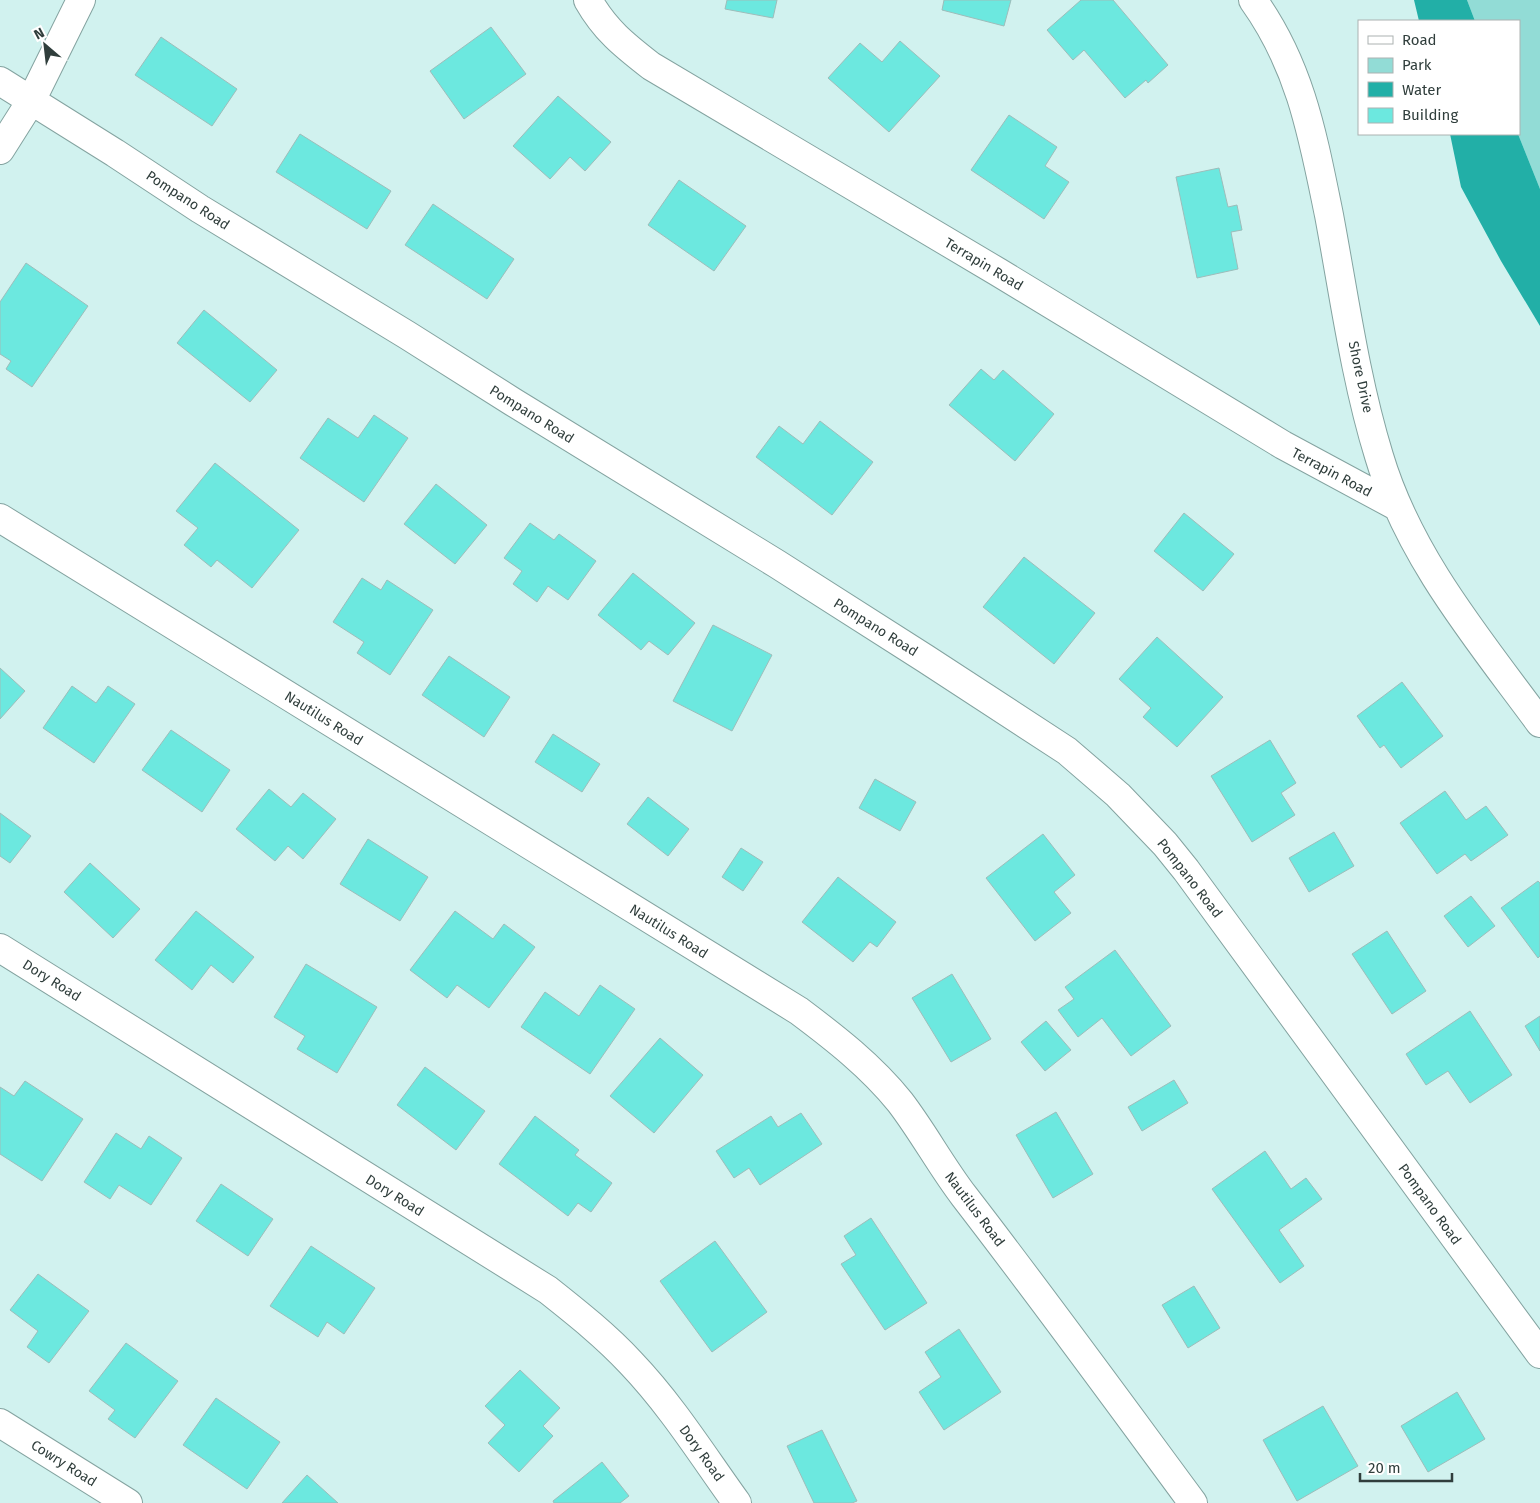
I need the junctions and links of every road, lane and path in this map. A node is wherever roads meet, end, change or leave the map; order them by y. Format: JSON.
{"nodes":[{"id":1,"x":81,"y":0,"type":"edge"},
{"id":2,"x":588,"y":0,"type":"edge"},
{"id":3,"x":1253,"y":0,"type":"edge"},
{"id":4,"x":0,"y":81,"type":"edge"},
{"id":5,"x":30,"y":101,"type":"junction"},
{"id":6,"x":0,"y":150,"type":"edge"},
{"id":7,"x":1398,"y":507,"type":"junction"},
{"id":8,"x":0,"y":518,"type":"edge"},
{"id":9,"x":1540,"y":723,"type":"edge"},
{"id":10,"x":0,"y":948,"type":"edge"},
{"id":11,"x":1540,"y":1354,"type":"edge"},
{"id":12,"x":0,"y":1423,"type":"edge"},
{"id":13,"x":128,"y":1503,"type":"edge"},
{"id":14,"x":737,"y":1503,"type":"edge"},
{"id":15,"x":1193,"y":1503,"type":"edge"}],
"edges":[{"from":1,"to":5,"type":"street"},
{"from":2,"to":7,"type":"street","name":"Terrapin Road"},
{"from":3,"to":7,"type":"street","name":"Shore Drive"},
{"from":4,"to":5,"type":"street"},
{"from":5,"to":6,"type":"street"},
{"from":5,"to":11,"type":"street","name":"Pompano Road"},
{"from":7,"to":9,"type":"street","name":"Shore Drive"},
{"from":8,"to":15,"type":"street","name":"Nautilus Road"},
{"from":10,"to":14,"type":"street","name":"Dory Road"},
{"from":12,"to":13,"type":"street","name":"Cowry Road"}]}
